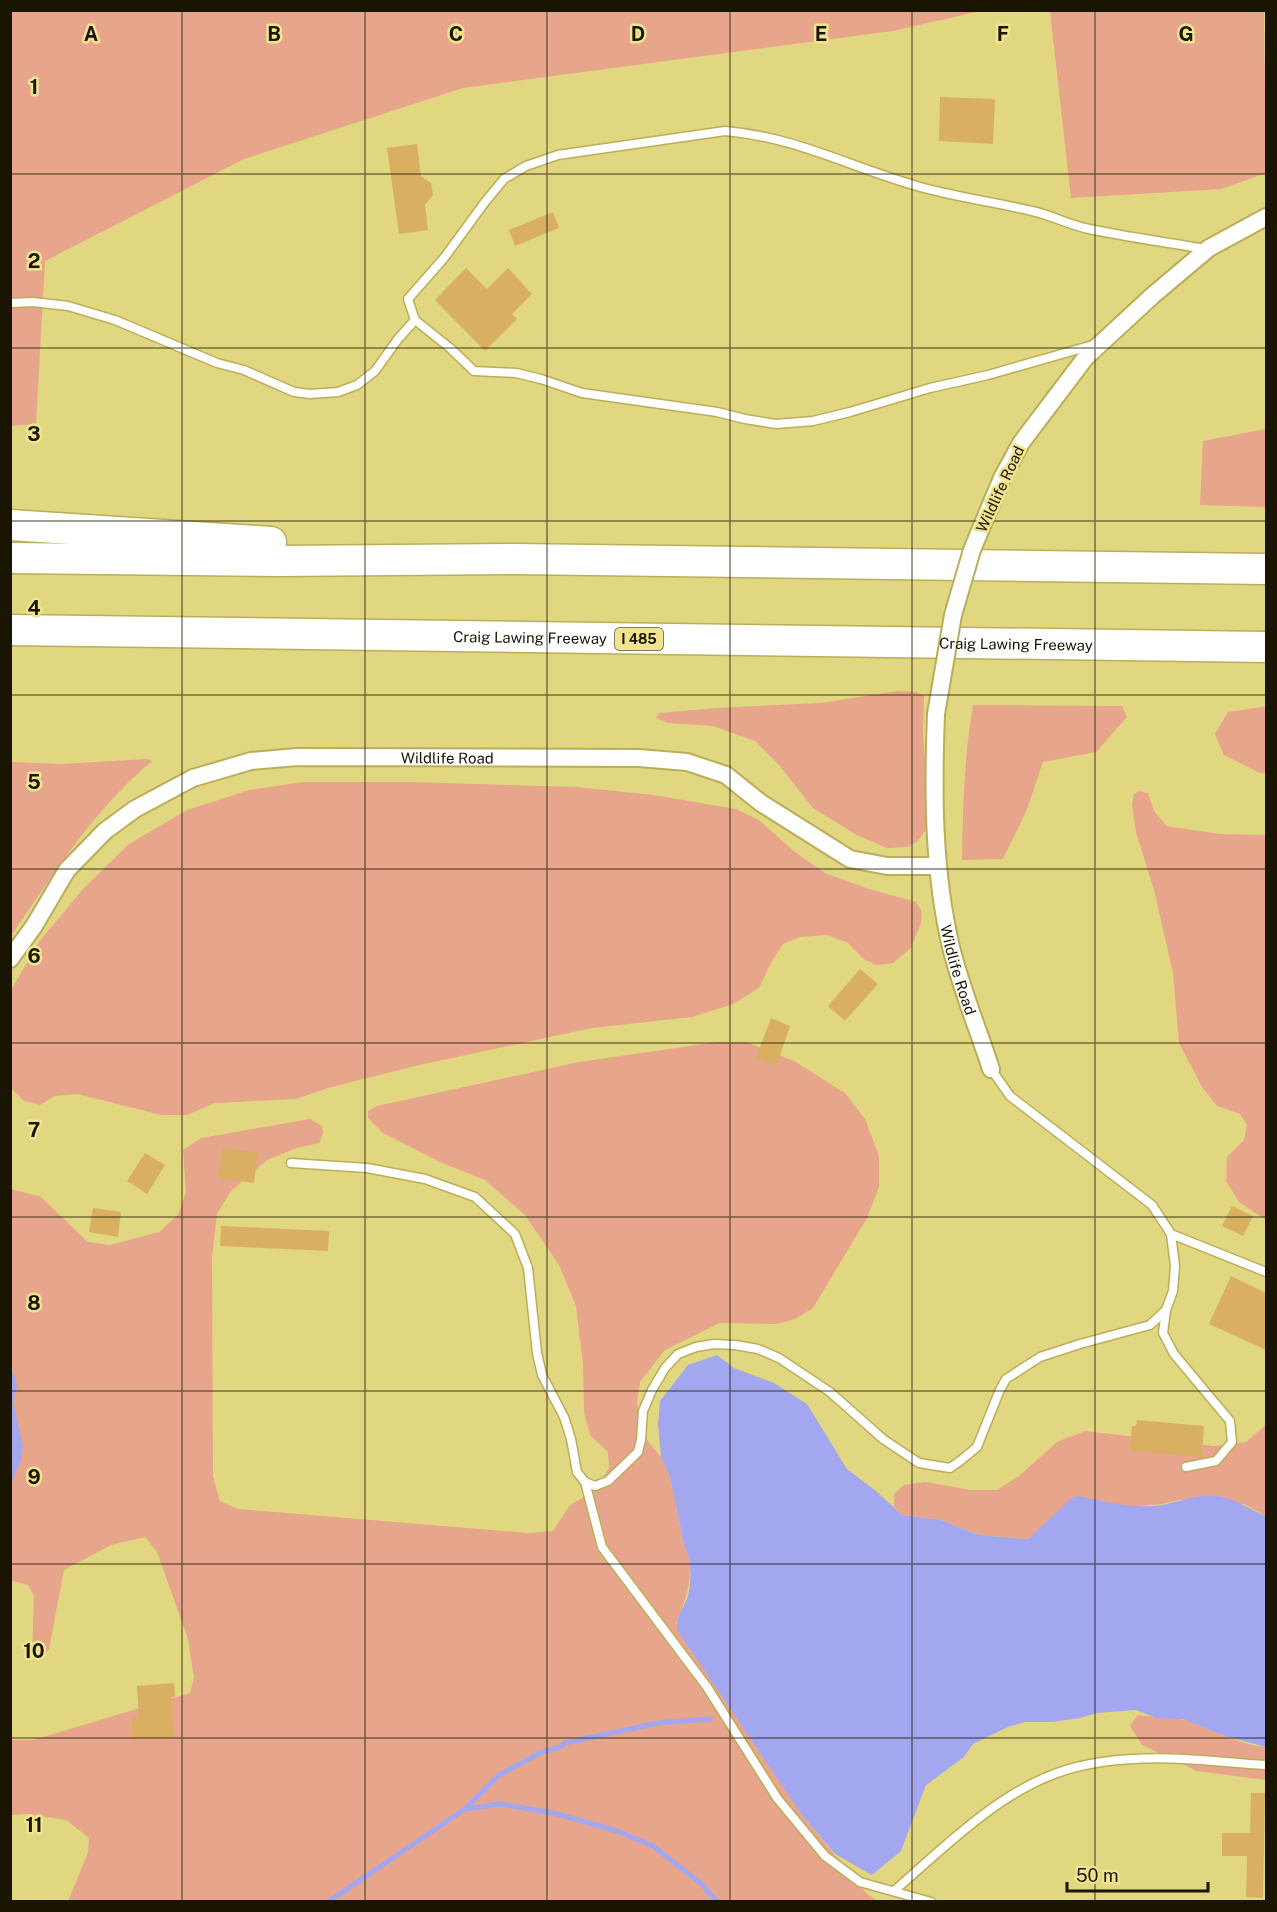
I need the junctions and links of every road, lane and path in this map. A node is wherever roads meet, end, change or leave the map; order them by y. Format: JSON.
{"nodes":[{"id":1,"x":1266,"y":217,"type":"edge"},
{"id":2,"x":1208,"y":250,"type":"junction"},
{"id":3,"x":10,"y":303,"type":"edge"},
{"id":4,"x":415,"y":320,"type":"junction"},
{"id":5,"x":1102,"y":342,"type":"junction"},
{"id":6,"x":10,"y":525,"type":"edge"},
{"id":7,"x":10,"y":558,"type":"edge"},
{"id":8,"x":514,"y":559,"type":"junction"},
{"id":9,"x":1266,"y":569,"type":"edge"},
{"id":10,"x":10,"y":630,"type":"edge"},
{"id":11,"x":1266,"y":647,"type":"edge"},
{"id":12,"x":938,"y":866,"type":"junction"},
{"id":13,"x":10,"y":959,"type":"edge"},
{"id":14,"x":991,"y":1069,"type":"joint"},
{"id":15,"x":291,"y":1163,"type":"dead end"},
{"id":16,"x":1171,"y":1234,"type":"junction"},
{"id":17,"x":1266,"y":1272,"type":"edge"},
{"id":18,"x":1166,"y":1310,"type":"junction"},
{"id":19,"x":1186,"y":1467,"type":"dead end"},
{"id":20,"x":585,"y":1482,"type":"junction"},
{"id":21,"x":1266,"y":1765,"type":"edge"},
{"id":22,"x":894,"y":1891,"type":"junction"},
{"id":23,"x":931,"y":1902,"type":"edge"}],
"edges":[{"from":1,"to":2,"type":"street","name":"Wildlife Road"},
{"from":2,"to":4,"type":"lane"},
{"from":2,"to":5,"type":"street","name":"Wildlife Road"},
{"from":3,"to":4,"type":"lane"},
{"from":4,"to":5,"type":"lane"},
{"from":5,"to":12,"type":"street","name":"Wildlife Road","bridge":true},
{"from":6,"to":8,"type":"highway"},
{"from":7,"to":8,"type":"highway"},
{"from":8,"to":9,"type":"highway"},
{"from":10,"to":11,"type":"highway","name":"Craig Lawing Freeway","number":"I 485"},
{"from":12,"to":13,"type":"street","name":"Wildlife Road"},
{"from":12,"to":14,"type":"street","name":"Wildlife Road"},
{"from":14,"to":16,"type":"lane"},
{"from":15,"to":20,"type":"lane"},
{"from":16,"to":17,"type":"lane"},
{"from":16,"to":18,"type":"lane"},
{"from":18,"to":19,"type":"lane"},
{"from":18,"to":20,"type":"lane"},
{"from":20,"to":22,"type":"lane"},
{"from":21,"to":22,"type":"lane"},
{"from":22,"to":23,"type":"lane"}]}
